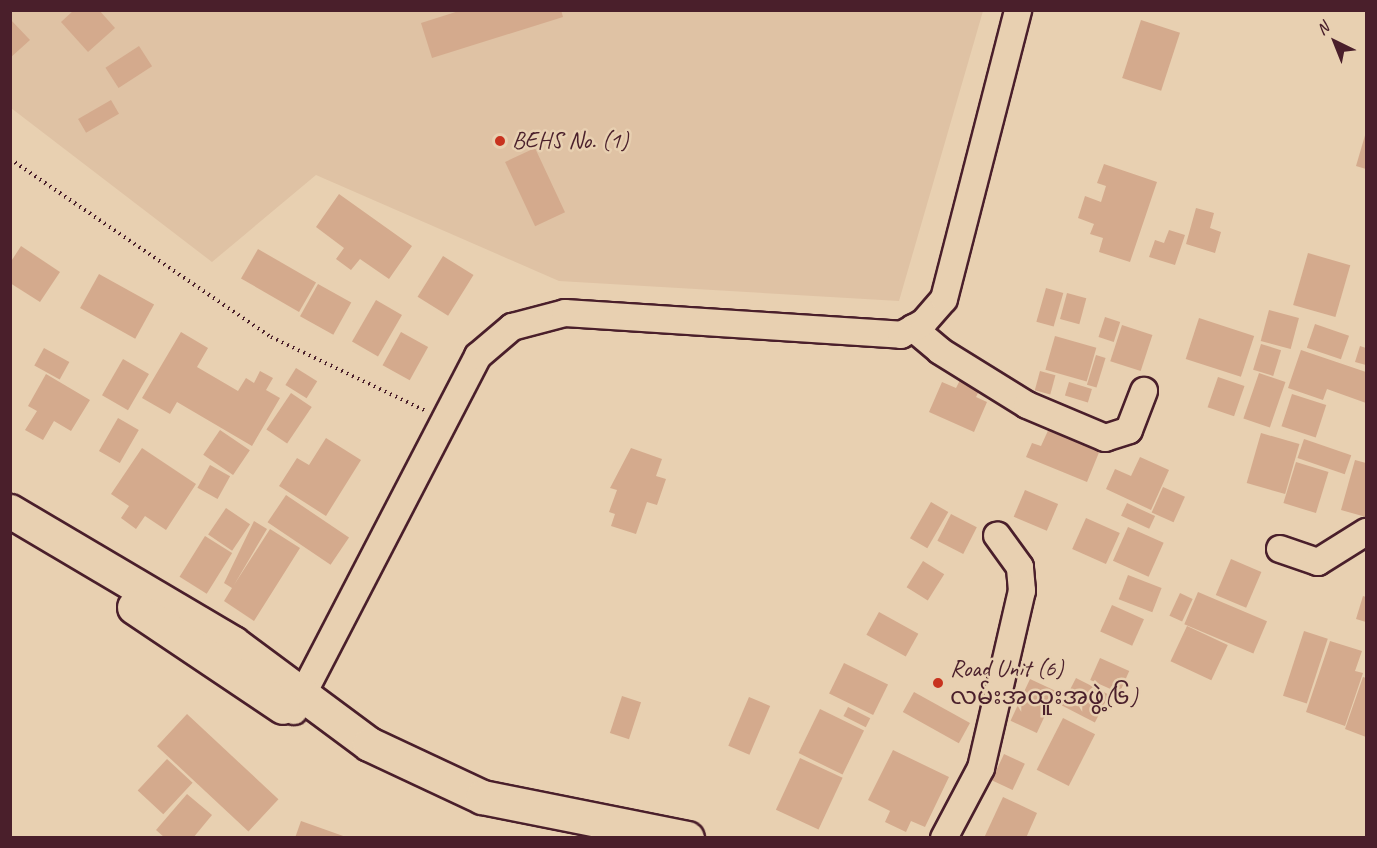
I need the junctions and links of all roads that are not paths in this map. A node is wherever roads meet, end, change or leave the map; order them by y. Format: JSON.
{"nodes":[{"id":1,"x":1018,"y":10,"type":"edge"},
{"id":2,"x":913,"y":328,"type":"junction"},
{"id":3,"x":1144,"y":391,"type":"dead end"},
{"id":4,"x":10,"y":512,"type":"edge"},
{"id":5,"x":1366,"y":532,"type":"edge"},
{"id":6,"x":997,"y":535,"type":"dead end"},
{"id":7,"x":10,"y":536,"type":"edge"},
{"id":8,"x":1280,"y":549,"type":"dead end"},
{"id":9,"x":298,"y":705,"type":"junction"},
{"id":10,"x":568,"y":837,"type":"edge"},
{"id":11,"x":687,"y":837,"type":"edge"},
{"id":12,"x":944,"y":837,"type":"edge"}],
"edges":[{"from":1,"to":2,"type":"street"},
{"from":2,"to":3,"type":"street"},
{"from":2,"to":9,"type":"street"},
{"from":4,"to":9,"type":"main road"},
{"from":5,"to":8,"type":"street"},
{"from":6,"to":12,"type":"street"},
{"from":7,"to":9,"type":"main road"},
{"from":9,"to":10,"type":"main road"},
{"from":9,"to":11,"type":"main road"}]}
